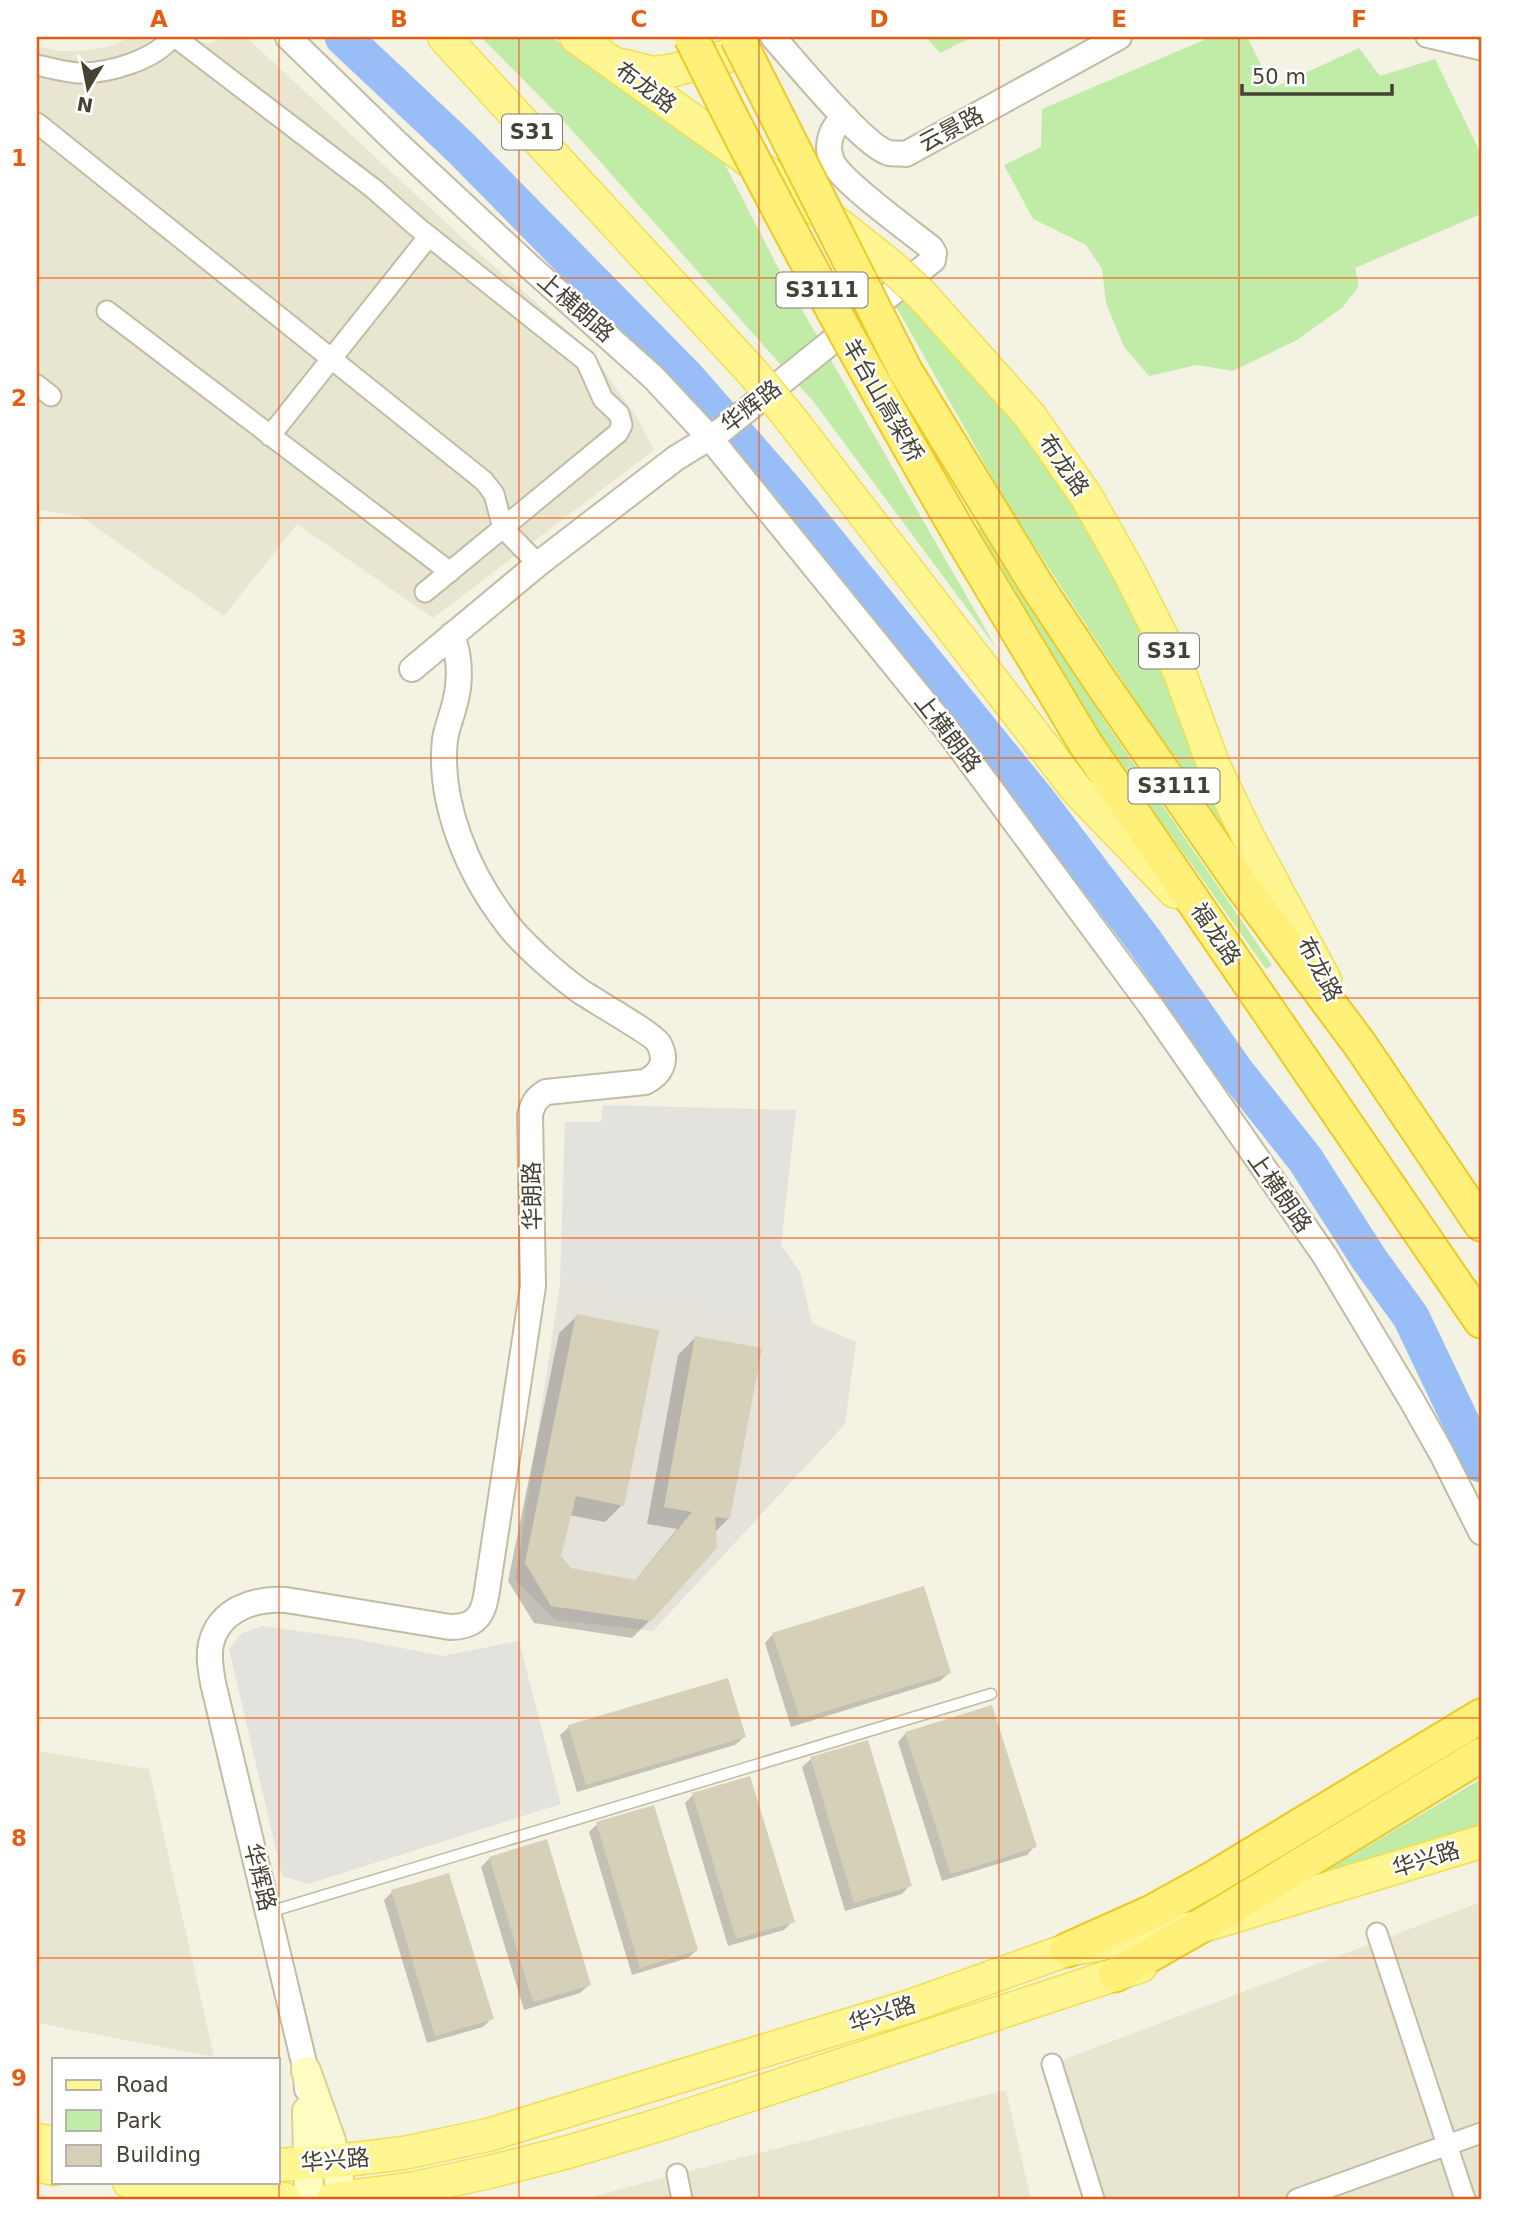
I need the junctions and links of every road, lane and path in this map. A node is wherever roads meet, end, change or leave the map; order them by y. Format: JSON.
{"nodes":[{"id":1,"x":174,"y":37,"type":"edge"},
{"id":2,"x":288,"y":37,"type":"edge"},
{"id":3,"x":444,"y":37,"type":"edge"},
{"id":4,"x":576,"y":37,"type":"edge"},
{"id":5,"x":691,"y":37,"type":"edge"},
{"id":6,"x":773,"y":37,"type":"edge"},
{"id":7,"x":1119,"y":37,"type":"edge"},
{"id":8,"x":1426,"y":37,"type":"edge"},
{"id":9,"x":747,"y":42,"type":"edge"},
{"id":10,"x":1481,"y":50,"type":"edge"},
{"id":11,"x":613,"y":63,"type":"junction"},
{"id":12,"x":37,"y":65,"type":"edge"},
{"id":13,"x":845,"y":117,"type":"junction"},
{"id":14,"x":37,"y":123,"type":"edge"},
{"id":15,"x":725,"y":144,"type":"junction"},
{"id":16,"x":429,"y":236,"type":"junction"},
{"id":17,"x":107,"y":311,"type":"dead end"},
{"id":18,"x":332,"y":359,"type":"junction"},
{"id":19,"x":723,"y":429,"type":"junction"},
{"id":20,"x":270,"y":436,"type":"junction"},
{"id":21,"x":503,"y":528,"type":"junction"},
{"id":22,"x":962,"y":538,"type":"joint"},
{"id":23,"x":538,"y":564,"type":"junction"},
{"id":24,"x":450,"y":572,"type":"junction"},
{"id":25,"x":425,"y":592,"type":"dead end"},
{"id":26,"x":452,"y":635,"type":"junction"},
{"id":27,"x":412,"y":669,"type":"dead end"},
{"id":28,"x":1215,"y":933,"type":"junction"},
{"id":29,"x":1361,"y":1046,"type":"junction"},
{"id":30,"x":1459,"y":1190,"type":"junction"},
{"id":31,"x":1481,"y":1214,"type":"edge"},
{"id":32,"x":1481,"y":1223,"type":"edge"},
{"id":33,"x":1481,"y":1321,"type":"edge"},
{"id":34,"x":1481,"y":1532,"type":"edge"},
{"id":35,"x":213,"y":1683,"type":"joint"},
{"id":36,"x":991,"y":1694,"type":"dead end"},
{"id":37,"x":1481,"y":1716,"type":"edge"},
{"id":38,"x":1481,"y":1755,"type":"edge"},
{"id":39,"x":1481,"y":1842,"type":"edge"},
{"id":40,"x":1481,"y":1864,"type":"edge"},
{"id":41,"x":269,"y":1913,"type":"junction"},
{"id":42,"x":1199,"y":1927,"type":"junction"},
{"id":43,"x":1377,"y":1933,"type":"dead end"},
{"id":44,"x":1067,"y":1950,"type":"junction"},
{"id":45,"x":1115,"y":1975,"type":"junction"},
{"id":46,"x":1052,"y":2064,"type":"dead end"},
{"id":47,"x":306,"y":2071,"type":"junction"},
{"id":48,"x":307,"y":2111,"type":"joint"},
{"id":49,"x":1481,"y":2133,"type":"edge"},
{"id":50,"x":1448,"y":2145,"type":"junction"},
{"id":51,"x":308,"y":2163,"type":"edge"},
{"id":52,"x":677,"y":2175,"type":"dead end"},
{"id":53,"x":148,"y":2184,"type":"edge"},
{"id":54,"x":284,"y":2199,"type":"edge"},
{"id":55,"x":309,"y":2199,"type":"edge"},
{"id":56,"x":333,"y":2199,"type":"edge"},
{"id":57,"x":343,"y":2199,"type":"edge"},
{"id":58,"x":682,"y":2199,"type":"edge"},
{"id":59,"x":1094,"y":2199,"type":"edge"},
{"id":60,"x":1297,"y":2199,"type":"edge"},
{"id":61,"x":1465,"y":2199,"type":"edge"}],
"edges":[{"from":1,"to":12,"type":"street"},
{"from":1,"to":16,"type":"street"},
{"from":2,"to":19,"type":"street","name":"上横朗路"},
{"from":3,"to":28,"type":"main road","number":"S31","bridge":true},
{"from":4,"to":11,"type":"main road","name":"布龙路","number":"S31"},
{"from":5,"to":22,"type":"highway","name":"羊台山高架桥","number":"S3111","bridge":true},
{"from":6,"to":13,"type":"street","name":"云景路"},
{"from":7,"to":13,"type":"street","name":"云景路"},
{"from":8,"to":10,"type":"street"},
{"from":9,"to":11,"type":"main road"},
{"from":9,"to":15,"type":"main road"},
{"from":9,"to":29,"type":"highway","name":"羊台山高架桥","number":"S3111","bridge":true},
{"from":11,"to":15,"type":"main road","name":"布龙路","number":"S31"},
{"from":13,"to":19,"type":"street","name":"华辉路"},
{"from":14,"to":18,"type":"street"},
{"from":15,"to":29,"type":"main road","name":"布龙路","number":"S31","bridge":true},
{"from":16,"to":18,"type":"street"},
{"from":16,"to":21,"type":"street"},
{"from":17,"to":20,"type":"street"},
{"from":18,"to":20,"type":"street"},
{"from":18,"to":21,"type":"street"},
{"from":19,"to":23,"type":"street","name":"华辉路"},
{"from":19,"to":34,"type":"street","name":"上横朗路"},
{"from":20,"to":24,"type":"street"},
{"from":21,"to":23,"type":"street"},
{"from":21,"to":24,"type":"street"},
{"from":22,"to":28,"type":"highway","name":"福龙路","number":"S3111"},
{"from":23,"to":26,"type":"street","name":"华辉路"},
{"from":24,"to":25,"type":"street"},
{"from":26,"to":27,"type":"street","name":"华辉路"},
{"from":26,"to":35,"type":"street","name":"华朗路"},
{"from":28,"to":33,"type":"highway","name":"福龙路","number":"S31"},
{"from":29,"to":30,"type":"highway","number":"S31"},
{"from":30,"to":31,"type":"main road"},
{"from":30,"to":32,"type":"highway","number":"S31"},
{"from":35,"to":41,"type":"street","name":"华辉路"},
{"from":36,"to":41,"type":"lane"},
{"from":37,"to":44,"type":"highway"},
{"from":38,"to":42,"type":"highway"},
{"from":39,"to":42,"type":"main road","name":"华兴路"},
{"from":40,"to":45,"type":"main road","name":"华兴路"},
{"from":41,"to":47,"type":"street","name":"华辉路"},
{"from":42,"to":44,"type":"main road","name":"华兴路"},
{"from":42,"to":45,"type":"highway"},
{"from":43,"to":50,"type":"street"},
{"from":44,"to":51,"type":"main road","name":"华兴路"},
{"from":45,"to":57,"type":"main road","name":"华兴路"},
{"from":46,"to":59,"type":"street"},
{"from":47,"to":48,"type":"street","name":"华辉路"},
{"from":47,"to":51,"type":"main road","name":"华辉路"},
{"from":48,"to":51,"type":"main road","name":"华辉路"},
{"from":49,"to":50,"type":"street"},
{"from":50,"to":60,"type":"street"},
{"from":50,"to":61,"type":"street"},
{"from":51,"to":55,"type":"main road","name":"华辉路"},
{"from":51,"to":57,"type":"main road","name":"华辉路"},
{"from":52,"to":58,"type":"street"},
{"from":53,"to":54,"type":"main road","name":"华兴路"},
{"from":56,"to":57,"type":"main road","name":"华兴路"}]}
